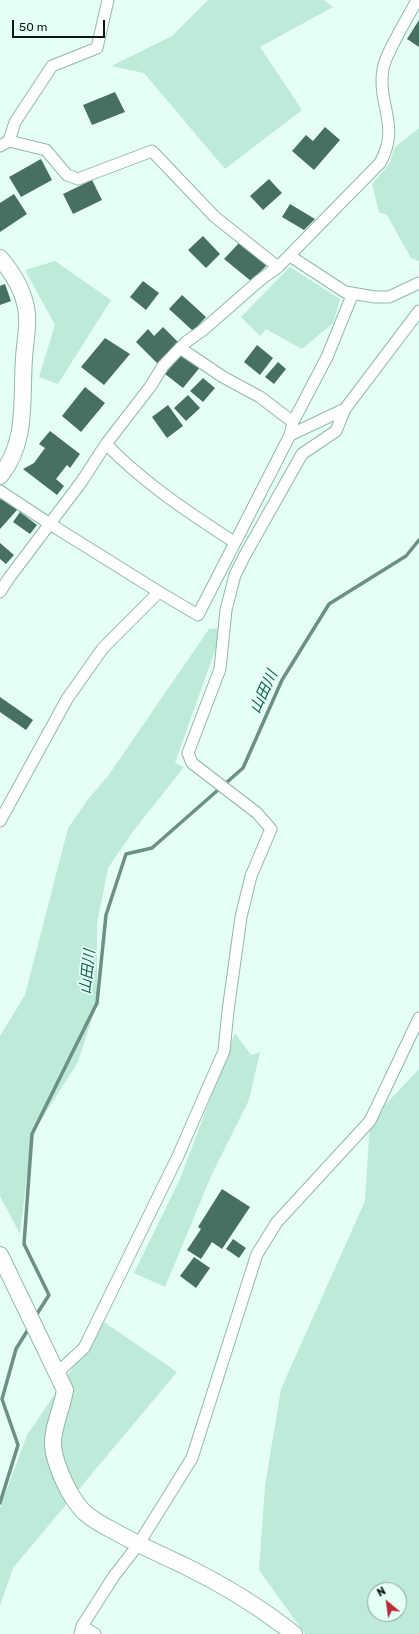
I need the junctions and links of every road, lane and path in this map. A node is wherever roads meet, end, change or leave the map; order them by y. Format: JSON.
{"nodes":[{"id":1,"x":108,"y":0,"type":"edge"},
{"id":2,"x":417,"y":0,"type":"edge"},
{"id":3,"x":5,"y":143,"type":"edge"},
{"id":4,"x":290,"y":256,"type":"junction"},
{"id":5,"x":0,"y":258,"type":"edge"},
{"id":6,"x":278,"y":267,"type":"junction"},
{"id":7,"x":419,"y":284,"type":"edge"},
{"id":8,"x":352,"y":293,"type":"junction"},
{"id":9,"x":419,"y":311,"type":"edge"},
{"id":10,"x":180,"y":348,"type":"junction"},
{"id":11,"x":345,"y":409,"type":"junction"},
{"id":12,"x":293,"y":422,"type":"junction"},
{"id":13,"x":290,"y":435,"type":"junction"},
{"id":14,"x":106,"y":444,"type":"junction"},
{"id":15,"x":0,"y":476,"type":"edge"},
{"id":16,"x":0,"y":490,"type":"edge"},
{"id":17,"x":50,"y":524,"type":"junction"},
{"id":18,"x":234,"y":542,"type":"junction"},
{"id":19,"x":0,"y":592,"type":"edge"},
{"id":20,"x":159,"y":592,"type":"junction"},
{"id":21,"x":0,"y":821,"type":"edge"},
{"id":22,"x":419,"y":1018,"type":"edge"},
{"id":23,"x":0,"y":1255,"type":"edge"},
{"id":24,"x":57,"y":1373,"type":"junction"},
{"id":25,"x":138,"y":1545,"type":"junction"},
{"id":26,"x":81,"y":1630,"type":"edge"},
{"id":27,"x":95,"y":1634,"type":"edge"},
{"id":28,"x":294,"y":1634,"type":"edge"}],
"edges":[{"from":1,"to":3,"type":"street"},
{"from":2,"to":4,"type":"street"},
{"from":3,"to":6,"type":"street"},
{"from":4,"to":6,"type":"street"},
{"from":4,"to":8,"type":"street"},
{"from":5,"to":15,"type":"street"},
{"from":6,"to":10,"type":"street"},
{"from":7,"to":8,"type":"street"},
{"from":8,"to":12,"type":"street"},
{"from":9,"to":11,"type":"street"},
{"from":10,"to":12,"type":"street"},
{"from":10,"to":14,"type":"street"},
{"from":11,"to":13,"type":"street"},
{"from":11,"to":24,"type":"street"},
{"from":12,"to":13,"type":"street"},
{"from":13,"to":18,"type":"street"},
{"from":14,"to":17,"type":"street"},
{"from":14,"to":18,"type":"street"},
{"from":16,"to":17,"type":"street"},
{"from":17,"to":19,"type":"street"},
{"from":17,"to":20,"type":"street"},
{"from":18,"to":20,"type":"street"},
{"from":20,"to":21,"type":"street"},
{"from":22,"to":25,"type":"street"},
{"from":23,"to":24,"type":"street"},
{"from":24,"to":25,"type":"street"},
{"from":25,"to":26,"type":"street"},
{"from":25,"to":28,"type":"street"},
{"from":26,"to":27,"type":"street"}]}
